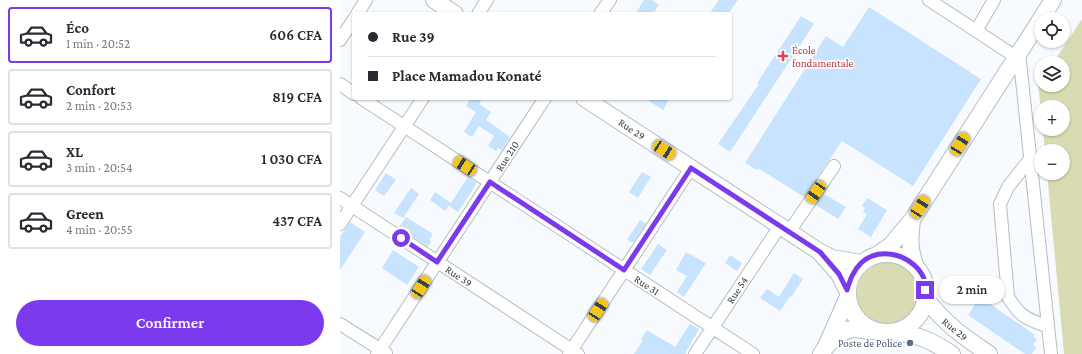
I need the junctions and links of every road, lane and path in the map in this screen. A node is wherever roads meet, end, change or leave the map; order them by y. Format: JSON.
{"nodes":[{"id":1,"x":366,"y":0,"type":"edge"},
{"id":2,"x":434,"y":0,"type":"edge"},
{"id":3,"x":487,"y":0,"type":"edge"},
{"id":4,"x":610,"y":0,"type":"edge"},
{"id":5,"x":929,"y":0,"type":"edge"},
{"id":6,"x":994,"y":0,"type":"edge"},
{"id":7,"x":1052,"y":0,"type":"edge"},
{"id":8,"x":358,"y":12,"type":"edge"},
{"id":9,"x":453,"y":12,"type":"edge"},
{"id":10,"x":479,"y":12,"type":"edge"},
{"id":11,"x":601,"y":12,"type":"edge"},
{"id":12,"x":352,"y":22,"type":"edge"},
{"id":13,"x":976,"y":31,"type":"junction"},
{"id":14,"x":340,"y":40,"type":"edge"},
{"id":15,"x":1018,"y":55,"type":"junction"},
{"id":16,"x":340,"y":84,"type":"edge"},
{"id":17,"x":352,"y":93,"type":"edge"},
{"id":18,"x":364,"y":100,"type":"edge"},
{"id":19,"x":422,"y":100,"type":"edge"},
{"id":20,"x":544,"y":100,"type":"edge"},
{"id":21,"x":587,"y":100,"type":"edge"},
{"id":22,"x":404,"y":126,"type":"junction"},
{"id":23,"x":1030,"y":159,"type":"junction"},
{"id":24,"x":834,"y":166,"type":"dead end"},
{"id":25,"x":691,"y":168,"type":"junction"},
{"id":26,"x":490,"y":182,"type":"junction"},
{"id":27,"x":340,"y":198,"type":"edge"},
{"id":28,"x":352,"y":206,"type":"junction"},
{"id":29,"x":912,"y":220,"type":"junction"},
{"id":30,"x":340,"y":224,"type":"edge"},
{"id":31,"x":784,"y":229,"type":"junction"},
{"id":32,"x":820,"y":252,"type":"junction"},
{"id":33,"x":877,"y":255,"type":"junction"},
{"id":34,"x":437,"y":262,"type":"junction"},
{"id":35,"x":861,"y":263,"type":"junction"},
{"id":36,"x":915,"y":265,"type":"junction"},
{"id":37,"x":624,"y":270,"type":"junction"},
{"id":38,"x":847,"y":295,"type":"junction"},
{"id":39,"x":926,"y":299,"type":"junction"},
{"id":40,"x":340,"y":324,"type":"edge"},
{"id":41,"x":1048,"y":327,"type":"junction"},
{"id":42,"x":712,"y":328,"type":"junction"},
{"id":43,"x":874,"y":331,"type":"junction"},
{"id":44,"x":896,"y":332,"type":"junction"},
{"id":45,"x":824,"y":350,"type":"edge"},
{"id":46,"x":381,"y":352,"type":"edge"},
{"id":47,"x":573,"y":353,"type":"edge"},
{"id":48,"x":695,"y":354,"type":"edge"},
{"id":49,"x":753,"y":354,"type":"edge"},
{"id":50,"x":952,"y":354,"type":"edge"},
{"id":51,"x":989,"y":354,"type":"edge"},
{"id":52,"x":1051,"y":354,"type":"edge"}],
"edges":[{"from":1,"to":8,"type":"street"},
{"from":2,"to":9,"type":"main road"},
{"from":3,"to":10,"type":"street"},
{"from":4,"to":11,"type":"street"},
{"from":5,"to":13,"type":"street"},
{"from":6,"to":13,"type":"street"},
{"from":7,"to":15,"type":"main road"},
{"from":12,"to":14,"type":"street"},
{"from":13,"to":15,"type":"street"},
{"from":15,"to":23,"type":"street"},
{"from":15,"to":29,"type":"main road"},
{"from":16,"to":17,"type":"street"},
{"from":18,"to":22,"type":"street","name":"Rue 31"},
{"from":19,"to":22,"type":"street"},
{"from":20,"to":26,"type":"street","name":"Rue 210"},
{"from":21,"to":25,"type":"main road","name":"Rue 29"},
{"from":22,"to":26,"type":"street","name":"Rue 31"},
{"from":22,"to":28,"type":"street"},
{"from":23,"to":41,"type":"street"},
{"from":23,"to":41,"type":"street"},
{"from":24,"to":31,"type":"street","name":"Rue 54"},
{"from":25,"to":31,"type":"main road","name":"Rue 29"},
{"from":25,"to":37,"type":"street"},
{"from":26,"to":34,"type":"street","name":"Rue 210"},
{"from":26,"to":37,"type":"street","name":"Rue 31"},
{"from":27,"to":28,"type":"street","name":"Rue 39"},
{"from":28,"to":30,"type":"street"},
{"from":28,"to":34,"type":"street","name":"Rue 39"},
{"from":29,"to":33,"type":"main road"},
{"from":29,"to":36,"type":"main road"},
{"from":31,"to":32,"type":"main road","name":"Rue 29"},
{"from":31,"to":42,"type":"street","name":"Rue 54"},
{"from":32,"to":35,"type":"main road","name":"Rue 29"},
{"from":32,"to":38,"type":"main road","name":"Rue 29"},
{"from":33,"to":35,"type":"main road"},
{"from":33,"to":36,"type":"main road"},
{"from":34,"to":46,"type":"street","name":"Rue 210"},
{"from":34,"to":47,"type":"street","name":"Rue 39"},
{"from":35,"to":38,"type":"main road"},
{"from":36,"to":39,"type":"main road"},
{"from":37,"to":42,"type":"street","name":"Rue 31"},
{"from":37,"to":47,"type":"street"},
{"from":38,"to":43,"type":"main road"},
{"from":38,"to":45,"type":"main road"},
{"from":39,"to":44,"type":"main road"},
{"from":39,"to":51,"type":"main road","name":"Rue 29"},
{"from":40,"to":46,"type":"street"},
{"from":41,"to":52,"type":"street"},
{"from":42,"to":48,"type":"street","name":"Rue 54"},
{"from":42,"to":49,"type":"street","name":"Rue 31"},
{"from":43,"to":44,"type":"main road"},
{"from":43,"to":45,"type":"main road"},
{"from":44,"to":50,"type":"main road"}]}
